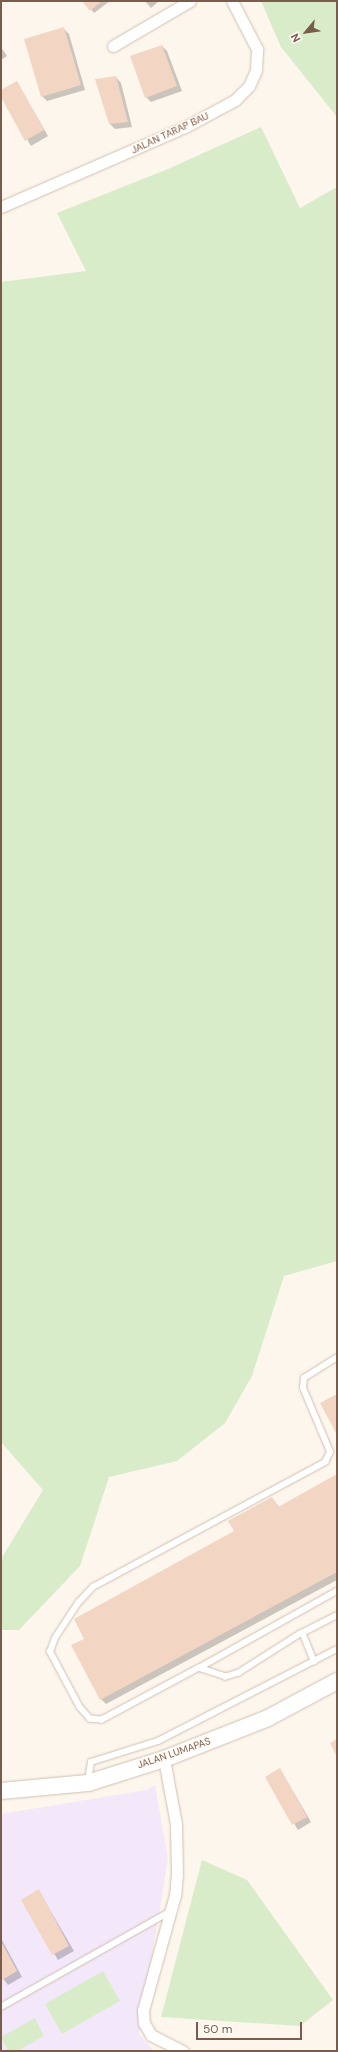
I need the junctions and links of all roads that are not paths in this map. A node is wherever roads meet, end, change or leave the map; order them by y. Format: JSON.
{"nodes":[{"id":1,"x":190,"y":1,"type":"edge"},
{"id":2,"x":232,"y":1,"type":"edge"},
{"id":3,"x":113,"y":46,"type":"dead end"},
{"id":4,"x":1,"y":207,"type":"edge"},
{"id":5,"x":337,"y":1357,"type":"edge"},
{"id":6,"x":337,"y":1591,"type":"edge"},
{"id":7,"x":337,"y":1615,"type":"edge"},
{"id":8,"x":302,"y":1633,"type":"junction"},
{"id":9,"x":337,"y":1649,"type":"edge"},
{"id":10,"x":314,"y":1662,"type":"junction"},
{"id":11,"x":199,"y":1668,"type":"junction"},
{"id":12,"x":337,"y":1681,"type":"edge"},
{"id":13,"x":164,"y":1759,"type":"junction"},
{"id":14,"x":88,"y":1783,"type":"junction"},
{"id":15,"x":1,"y":1791,"type":"edge"},
{"id":16,"x":168,"y":1913,"type":"junction"},
{"id":17,"x":1,"y":2007,"type":"edge"},
{"id":18,"x":183,"y":2051,"type":"edge"}],
"edges":[{"from":1,"to":3,"type":"street"},
{"from":2,"to":4,"type":"street","name":"JALAN TARAP BAU"},
{"from":5,"to":11,"type":"lane"},
{"from":6,"to":11,"type":"lane"},
{"from":7,"to":8,"type":"lane"},
{"from":8,"to":10,"type":"lane"},
{"from":8,"to":11,"type":"lane"},
{"from":9,"to":10,"type":"lane"},
{"from":10,"to":14,"type":"lane"},
{"from":12,"to":13,"type":"main road","name":"JALAN LUMAPAS"},
{"from":13,"to":14,"type":"main road","name":"JALAN LUMAPAS"},
{"from":13,"to":16,"type":"street"},
{"from":14,"to":15,"type":"main road","name":"JALAN LUMAPAS"},
{"from":16,"to":17,"type":"lane"},
{"from":16,"to":18,"type":"street"}]}
